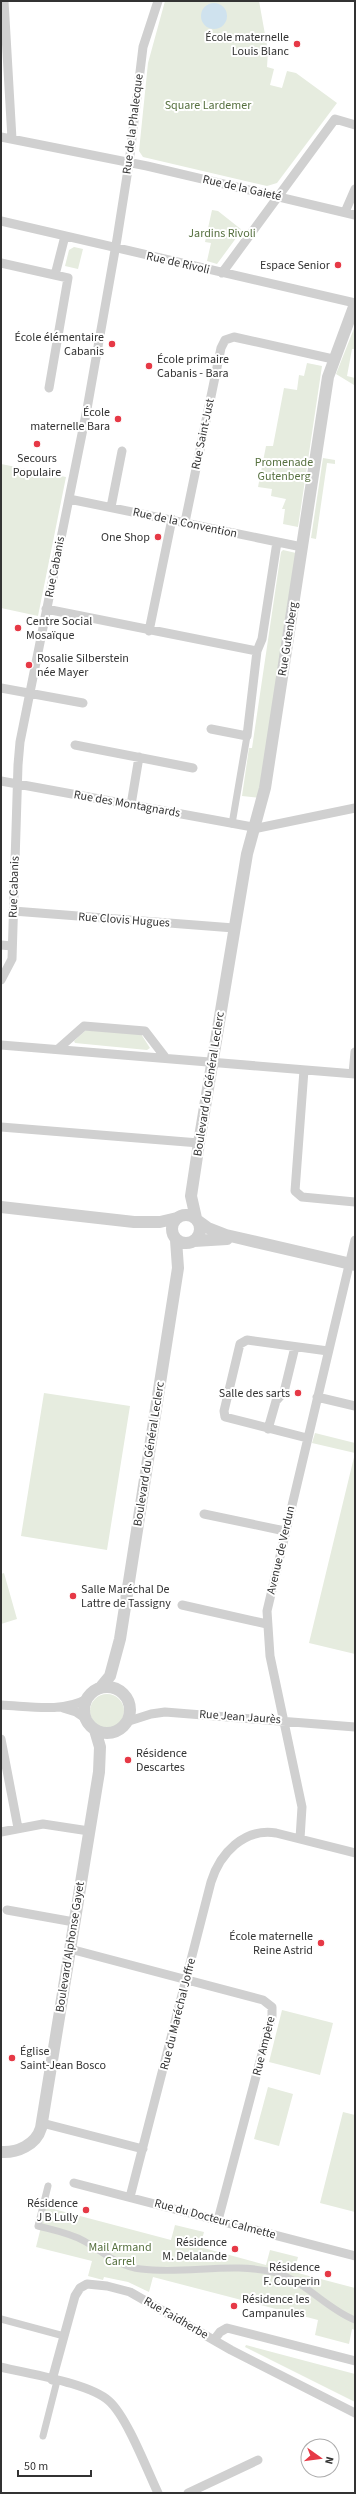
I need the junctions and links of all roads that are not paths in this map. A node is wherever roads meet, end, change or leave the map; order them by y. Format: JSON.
{"nodes":[{"id":1,"x":3,"y":1,"type":"edge"},
{"id":2,"x":158,"y":1,"type":"edge"},
{"id":3,"x":355,"y":125,"type":"edge"},
{"id":4,"x":1,"y":137,"type":"edge"},
{"id":5,"x":12,"y":139,"type":"junction"},
{"id":6,"x":129,"y":163,"type":"junction"},
{"id":7,"x":355,"y":189,"type":"edge"},
{"id":8,"x":276,"y":196,"type":"junction"},
{"id":9,"x":345,"y":212,"type":"junction"},
{"id":10,"x":355,"y":215,"type":"edge"},
{"id":11,"x":1,"y":221,"type":"edge"},
{"id":12,"x":65,"y":236,"type":"junction"},
{"id":13,"x":115,"y":248,"type":"junction"},
{"id":14,"x":1,"y":263,"type":"edge"},
{"id":15,"x":222,"y":273,"type":"junction"},
{"id":16,"x":55,"y":275,"type":"junction"},
{"id":17,"x":355,"y":304,"type":"edge"},
{"id":18,"x":333,"y":359,"type":"junction"},
{"id":19,"x":49,"y":388,"type":"dead end"},
{"id":20,"x":122,"y":451,"type":"dead end"},
{"id":21,"x":69,"y":499,"type":"junction"},
{"id":22,"x":111,"y":507,"type":"junction"},
{"id":23,"x":172,"y":520,"type":"junction"},
{"id":24,"x":185,"y":522,"type":"junction"},
{"id":25,"x":277,"y":542,"type":"junction"},
{"id":26,"x":302,"y":547,"type":"junction"},
{"id":27,"x":46,"y":609,"type":"junction"},
{"id":28,"x":148,"y":631,"type":"junction"},
{"id":29,"x":257,"y":651,"type":"junction"},
{"id":30,"x":1,"y":688,"type":"edge"},
{"id":31,"x":29,"y":693,"type":"junction"},
{"id":32,"x":83,"y":704,"type":"dead end"},
{"id":33,"x":211,"y":729,"type":"dead end"},
{"id":34,"x":247,"y":736,"type":"junction"},
{"id":35,"x":76,"y":745,"type":"dead end"},
{"id":36,"x":139,"y":757,"type":"junction"},
{"id":37,"x":193,"y":768,"type":"dead end"},
{"id":38,"x":1,"y":781,"type":"edge"},
{"id":39,"x":17,"y":784,"type":"junction"},
{"id":40,"x":131,"y":804,"type":"junction"},
{"id":41,"x":355,"y":808,"type":"edge"},
{"id":42,"x":232,"y":824,"type":"junction"},
{"id":43,"x":253,"y":828,"type":"junction"},
{"id":44,"x":13,"y":911,"type":"junction"},
{"id":45,"x":234,"y":928,"type":"junction"},
{"id":46,"x":1,"y":944,"type":"edge"},
{"id":47,"x":12,"y":946,"type":"junction"},
{"id":48,"x":226,"y":977,"type":"joint"},
{"id":49,"x":1,"y":980,"type":"edge"},
{"id":50,"x":1,"y":1045,"type":"edge"},
{"id":51,"x":58,"y":1049,"type":"junction"},
{"id":52,"x":355,"y":1052,"type":"edge"},
{"id":53,"x":165,"y":1057,"type":"junction"},
{"id":54,"x":212,"y":1062,"type":"junction"},
{"id":55,"x":304,"y":1070,"type":"junction"},
{"id":56,"x":354,"y":1074,"type":"edge"},
{"id":57,"x":1,"y":1127,"type":"edge"},
{"id":58,"x":199,"y":1143,"type":"junction"},
{"id":59,"x":191,"y":1191,"type":"junction"},
{"id":60,"x":355,"y":1202,"type":"edge"},
{"id":61,"x":1,"y":1207,"type":"edge"},
{"id":62,"x":179,"y":1217,"type":"junction"},
{"id":63,"x":197,"y":1219,"type":"junction"},
{"id":64,"x":134,"y":1222,"type":"junction"},
{"id":65,"x":176,"y":1239,"type":"junction"},
{"id":66,"x":249,"y":1240,"type":"junction"},
{"id":67,"x":355,"y":1240,"type":"edge"},
{"id":68,"x":193,"y":1242,"type":"junction"},
{"id":69,"x":352,"y":1264,"type":"edge"},
{"id":70,"x":178,"y":1268,"type":"junction"},
{"id":71,"x":295,"y":1347,"type":"junction"},
{"id":72,"x":328,"y":1350,"type":"junction"},
{"id":73,"x":317,"y":1397,"type":"junction"},
{"id":74,"x":355,"y":1406,"type":"edge"},
{"id":75,"x":268,"y":1428,"type":"junction"},
{"id":76,"x":307,"y":1438,"type":"junction"},
{"id":77,"x":204,"y":1514,"type":"dead end"},
{"id":78,"x":285,"y":1531,"type":"junction"},
{"id":79,"x":182,"y":1605,"type":"dead end"},
{"id":80,"x":267,"y":1624,"type":"junction"},
{"id":81,"x":120,"y":1639,"type":"junction"},
{"id":82,"x":100,"y":1688,"type":"junction"},
{"id":83,"x":126,"y":1697,"type":"junction"},
{"id":84,"x":87,"y":1699,"type":"junction"},
{"id":85,"x":1,"y":1705,"type":"edge"},
{"id":86,"x":56,"y":1707,"type":"junction"},
{"id":87,"x":85,"y":1718,"type":"junction"},
{"id":88,"x":284,"y":1721,"type":"junction"},
{"id":89,"x":126,"y":1722,"type":"junction"},
{"id":90,"x":355,"y":1727,"type":"edge"},
{"id":91,"x":95,"y":1730,"type":"junction"},
{"id":92,"x":116,"y":1731,"type":"junction"},
{"id":93,"x":1,"y":1739,"type":"edge"},
{"id":94,"x":98,"y":1772,"type":"junction"},
{"id":95,"x":18,"y":1828,"type":"junction"},
{"id":96,"x":89,"y":1831,"type":"junction"},
{"id":97,"x":1,"y":1832,"type":"edge"},
{"id":98,"x":300,"y":1839,"type":"junction"},
{"id":99,"x":355,"y":1853,"type":"edge"},
{"id":100,"x":7,"y":1910,"type":"dead end"},
{"id":101,"x":74,"y":1922,"type":"junction"},
{"id":102,"x":70,"y":1949,"type":"junction"},
{"id":103,"x":186,"y":1980,"type":"junction"},
{"id":104,"x":42,"y":2122,"type":"junction"},
{"id":105,"x":143,"y":2149,"type":"junction"},
{"id":106,"x":1,"y":2152,"type":"edge"},
{"id":107,"x":74,"y":2183,"type":"dead end"},
{"id":108,"x":48,"y":2186,"type":"dead end"},
{"id":109,"x":130,"y":2197,"type":"junction"},
{"id":110,"x":218,"y":2220,"type":"junction"},
{"id":111,"x":355,"y":2256,"type":"edge"},
{"id":112,"x":1,"y":2320,"type":"edge"},
{"id":113,"x":355,"y":2320,"type":"edge"},
{"id":114,"x":64,"y":2336,"type":"junction"},
{"id":115,"x":214,"y":2340,"type":"junction"},
{"id":116,"x":355,"y":2361,"type":"edge"},
{"id":117,"x":1,"y":2367,"type":"edge"},
{"id":118,"x":54,"y":2381,"type":"junction"},
{"id":119,"x":355,"y":2413,"type":"edge"},
{"id":120,"x":43,"y":2436,"type":"dead end"},
{"id":121,"x":258,"y":2460,"type":"dead end"},
{"id":122,"x":158,"y":2493,"type":"edge"},
{"id":123,"x":188,"y":2493,"type":"edge"}],
"edges":[{"from":1,"to":5,"type":"street"},
{"from":2,"to":6,"type":"street","name":"Rue de la Phalecque"},
{"from":3,"to":8,"type":"street"},
{"from":4,"to":5,"type":"street","name":"Rue de la Gaieté"},
{"from":5,"to":6,"type":"street","name":"Rue de la Gaieté"},
{"from":6,"to":8,"type":"street","name":"Rue de la Gaieté"},
{"from":6,"to":13,"type":"street","name":"Rue de la Phalecque"},
{"from":7,"to":9,"type":"street"},
{"from":8,"to":9,"type":"street","name":"Rue de la Gaieté"},
{"from":8,"to":15,"type":"street"},
{"from":9,"to":10,"type":"street","name":"Rue de la Gaieté"},
{"from":11,"to":12,"type":"street","name":"Rue de Rivoli"},
{"from":12,"to":13,"type":"street","name":"Rue de Rivoli"},
{"from":12,"to":16,"type":"street"},
{"from":13,"to":15,"type":"street","name":"Rue de Rivoli"},
{"from":13,"to":21,"type":"street","name":"Rue Cabanis"},
{"from":14,"to":16,"type":"street"},
{"from":15,"to":17,"type":"street","name":"Rue de Rivoli"},
{"from":16,"to":19,"type":"street"},
{"from":17,"to":18,"type":"street","name":"Rue Gutenberg"},
{"from":18,"to":24,"type":"street","name":"Rue Saint-Just"},
{"from":18,"to":26,"type":"street","name":"Rue Gutenberg"},
{"from":20,"to":22,"type":"street"},
{"from":21,"to":22,"type":"street","name":"Rue de la Convention"},
{"from":21,"to":27,"type":"street","name":"Rue Cabanis"},
{"from":22,"to":23,"type":"street","name":"Rue de la Convention"},
{"from":23,"to":24,"type":"street","name":"Rue de la Convention"},
{"from":23,"to":28,"type":"street"},
{"from":24,"to":25,"type":"street","name":"Rue de la Convention"},
{"from":25,"to":26,"type":"street","name":"Rue de la Convention"},
{"from":25,"to":29,"type":"street"},
{"from":26,"to":43,"type":"street","name":"Rue Gutenberg"},
{"from":27,"to":28,"type":"street"},
{"from":27,"to":31,"type":"street","name":"Rue Cabanis"},
{"from":28,"to":29,"type":"street"},
{"from":29,"to":34,"type":"street"},
{"from":30,"to":31,"type":"street"},
{"from":31,"to":32,"type":"street"},
{"from":31,"to":39,"type":"street","name":"Rue Cabanis"},
{"from":33,"to":34,"type":"street"},
{"from":34,"to":42,"type":"street"},
{"from":35,"to":36,"type":"street"},
{"from":36,"to":37,"type":"street"},
{"from":36,"to":40,"type":"street"},
{"from":38,"to":39,"type":"street","name":"Rue des Montagnards"},
{"from":39,"to":40,"type":"street","name":"Rue des Montagnards"},
{"from":39,"to":44,"type":"street","name":"Rue Cabanis"},
{"from":40,"to":42,"type":"street","name":"Rue des Montagnards"},
{"from":41,"to":43,"type":"street","name":"Rue des Montagnards"},
{"from":42,"to":43,"type":"street","name":"Rue des Montagnards"},
{"from":43,"to":45,"type":"street","name":"Rue Gutenberg"},
{"from":44,"to":45,"type":"street","name":"Rue Clovis Hugues"},
{"from":44,"to":47,"type":"street","name":"Rue Cabanis"},
{"from":45,"to":48,"type":"street","name":"Rue Gutenberg"},
{"from":46,"to":47,"type":"street"},
{"from":47,"to":49,"type":"street","name":"Rue Cabanis"},
{"from":48,"to":54,"type":"street","name":"Boulevard du Général Leclerc"},
{"from":50,"to":51,"type":"street"},
{"from":51,"to":53,"type":"street"},
{"from":51,"to":53,"type":"street"},
{"from":52,"to":56,"type":"street"},
{"from":53,"to":54,"type":"street"},
{"from":54,"to":55,"type":"street"},
{"from":54,"to":58,"type":"street","name":"Boulevard du Général Leclerc"},
{"from":55,"to":56,"type":"street"},
{"from":55,"to":60,"type":"street"},
{"from":57,"to":58,"type":"street"},
{"from":58,"to":59,"type":"street","name":"Boulevard du Général Leclerc"},
{"from":59,"to":62,"type":"street","name":"Boulevard du Général Leclerc"},
{"from":59,"to":63,"type":"street","name":"Boulevard du Général Leclerc"},
{"from":61,"to":64,"type":"street"},
{"from":62,"to":63,"type":"street"},
{"from":62,"to":64,"type":"street"},
{"from":62,"to":65,"type":"street"},
{"from":63,"to":66,"type":"street"},
{"from":63,"to":68,"type":"street"},
{"from":64,"to":65,"type":"street"},
{"from":65,"to":68,"type":"street"},
{"from":65,"to":70,"type":"street","name":"Boulevard du Général Leclerc"},
{"from":66,"to":68,"type":"street"},
{"from":66,"to":69,"type":"street"},
{"from":67,"to":69,"type":"street","name":"Avenue de Verdun"},
{"from":68,"to":70,"type":"street","name":"Boulevard du Général Leclerc"},
{"from":69,"to":72,"type":"street","name":"Avenue de Verdun"},
{"from":70,"to":81,"type":"street","name":"Boulevard du Général Leclerc"},
{"from":71,"to":72,"type":"street"},
{"from":71,"to":75,"type":"street"},
{"from":71,"to":75,"type":"street"},
{"from":72,"to":73,"type":"street","name":"Avenue de Verdun"},
{"from":73,"to":74,"type":"street"},
{"from":73,"to":76,"type":"street","name":"Avenue de Verdun"},
{"from":75,"to":76,"type":"street"},
{"from":76,"to":78,"type":"street","name":"Avenue de Verdun"},
{"from":77,"to":78,"type":"street"},
{"from":78,"to":80,"type":"street","name":"Avenue de Verdun"},
{"from":79,"to":80,"type":"street"},
{"from":80,"to":88,"type":"street","name":"Avenue de Verdun"},
{"from":81,"to":82,"type":"street","name":"Boulevard du Général Leclerc"},
{"from":81,"to":83,"type":"street","name":"Boulevard du Général Leclerc"},
{"from":82,"to":83,"type":"street"},
{"from":82,"to":84,"type":"street"},
{"from":83,"to":89,"type":"street"},
{"from":84,"to":86,"type":"street"},
{"from":84,"to":87,"type":"street"},
{"from":85,"to":86,"type":"street"},
{"from":86,"to":87,"type":"street"},
{"from":87,"to":91,"type":"street"},
{"from":88,"to":89,"type":"street","name":"Rue Jean Jaurès"},
{"from":88,"to":90,"type":"street","name":"Rue Jean Jaurès"},
{"from":88,"to":98,"type":"street","name":"Avenue de Verdun"},
{"from":89,"to":92,"type":"street"},
{"from":91,"to":92,"type":"street"},
{"from":91,"to":94,"type":"street","name":"Boulevard Alphonse Gayet"},
{"from":92,"to":94,"type":"street","name":"Boulevard Alphonse Gayet"},
{"from":93,"to":95,"type":"street"},
{"from":94,"to":96,"type":"street","name":"Boulevard Alphonse Gayet"},
{"from":95,"to":96,"type":"street"},
{"from":95,"to":97,"type":"street"},
{"from":96,"to":101,"type":"street","name":"Boulevard Alphonse Gayet"},
{"from":98,"to":99,"type":"street"},
{"from":98,"to":103,"type":"street","name":"Rue du Maréchal Joffre"},
{"from":100,"to":101,"type":"street"},
{"from":101,"to":102,"type":"street","name":"Boulevard Alphonse Gayet"},
{"from":102,"to":103,"type":"street","name":"Rue Ampère"},
{"from":102,"to":104,"type":"street","name":"Boulevard Alphonse Gayet"},
{"from":103,"to":105,"type":"street","name":"Rue du Maréchal Joffre"},
{"from":103,"to":110,"type":"street","name":"Rue Ampère"},
{"from":104,"to":105,"type":"street"},
{"from":104,"to":106,"type":"street","name":"Boulevard Alphonse Gayet"},
{"from":105,"to":109,"type":"street","name":"Rue du Maréchal Joffre"},
{"from":107,"to":109,"type":"street","name":"Rue du Docteur Calmette"},
{"from":108,"to":113,"type":"street"},
{"from":109,"to":110,"type":"street","name":"Rue du Docteur Calmette"},
{"from":110,"to":111,"type":"street","name":"Rue du Docteur Calmette"},
{"from":112,"to":114,"type":"street"},
{"from":114,"to":115,"type":"street","name":"Rue Faidherbe"},
{"from":114,"to":118,"type":"street","name":"Rue Faidherbe"},
{"from":115,"to":116,"type":"street"},
{"from":115,"to":119,"type":"street","name":"Rue Faidherbe"},
{"from":117,"to":118,"type":"street"},
{"from":118,"to":120,"type":"street"},
{"from":118,"to":122,"type":"street"},
{"from":121,"to":123,"type":"street"}]}
